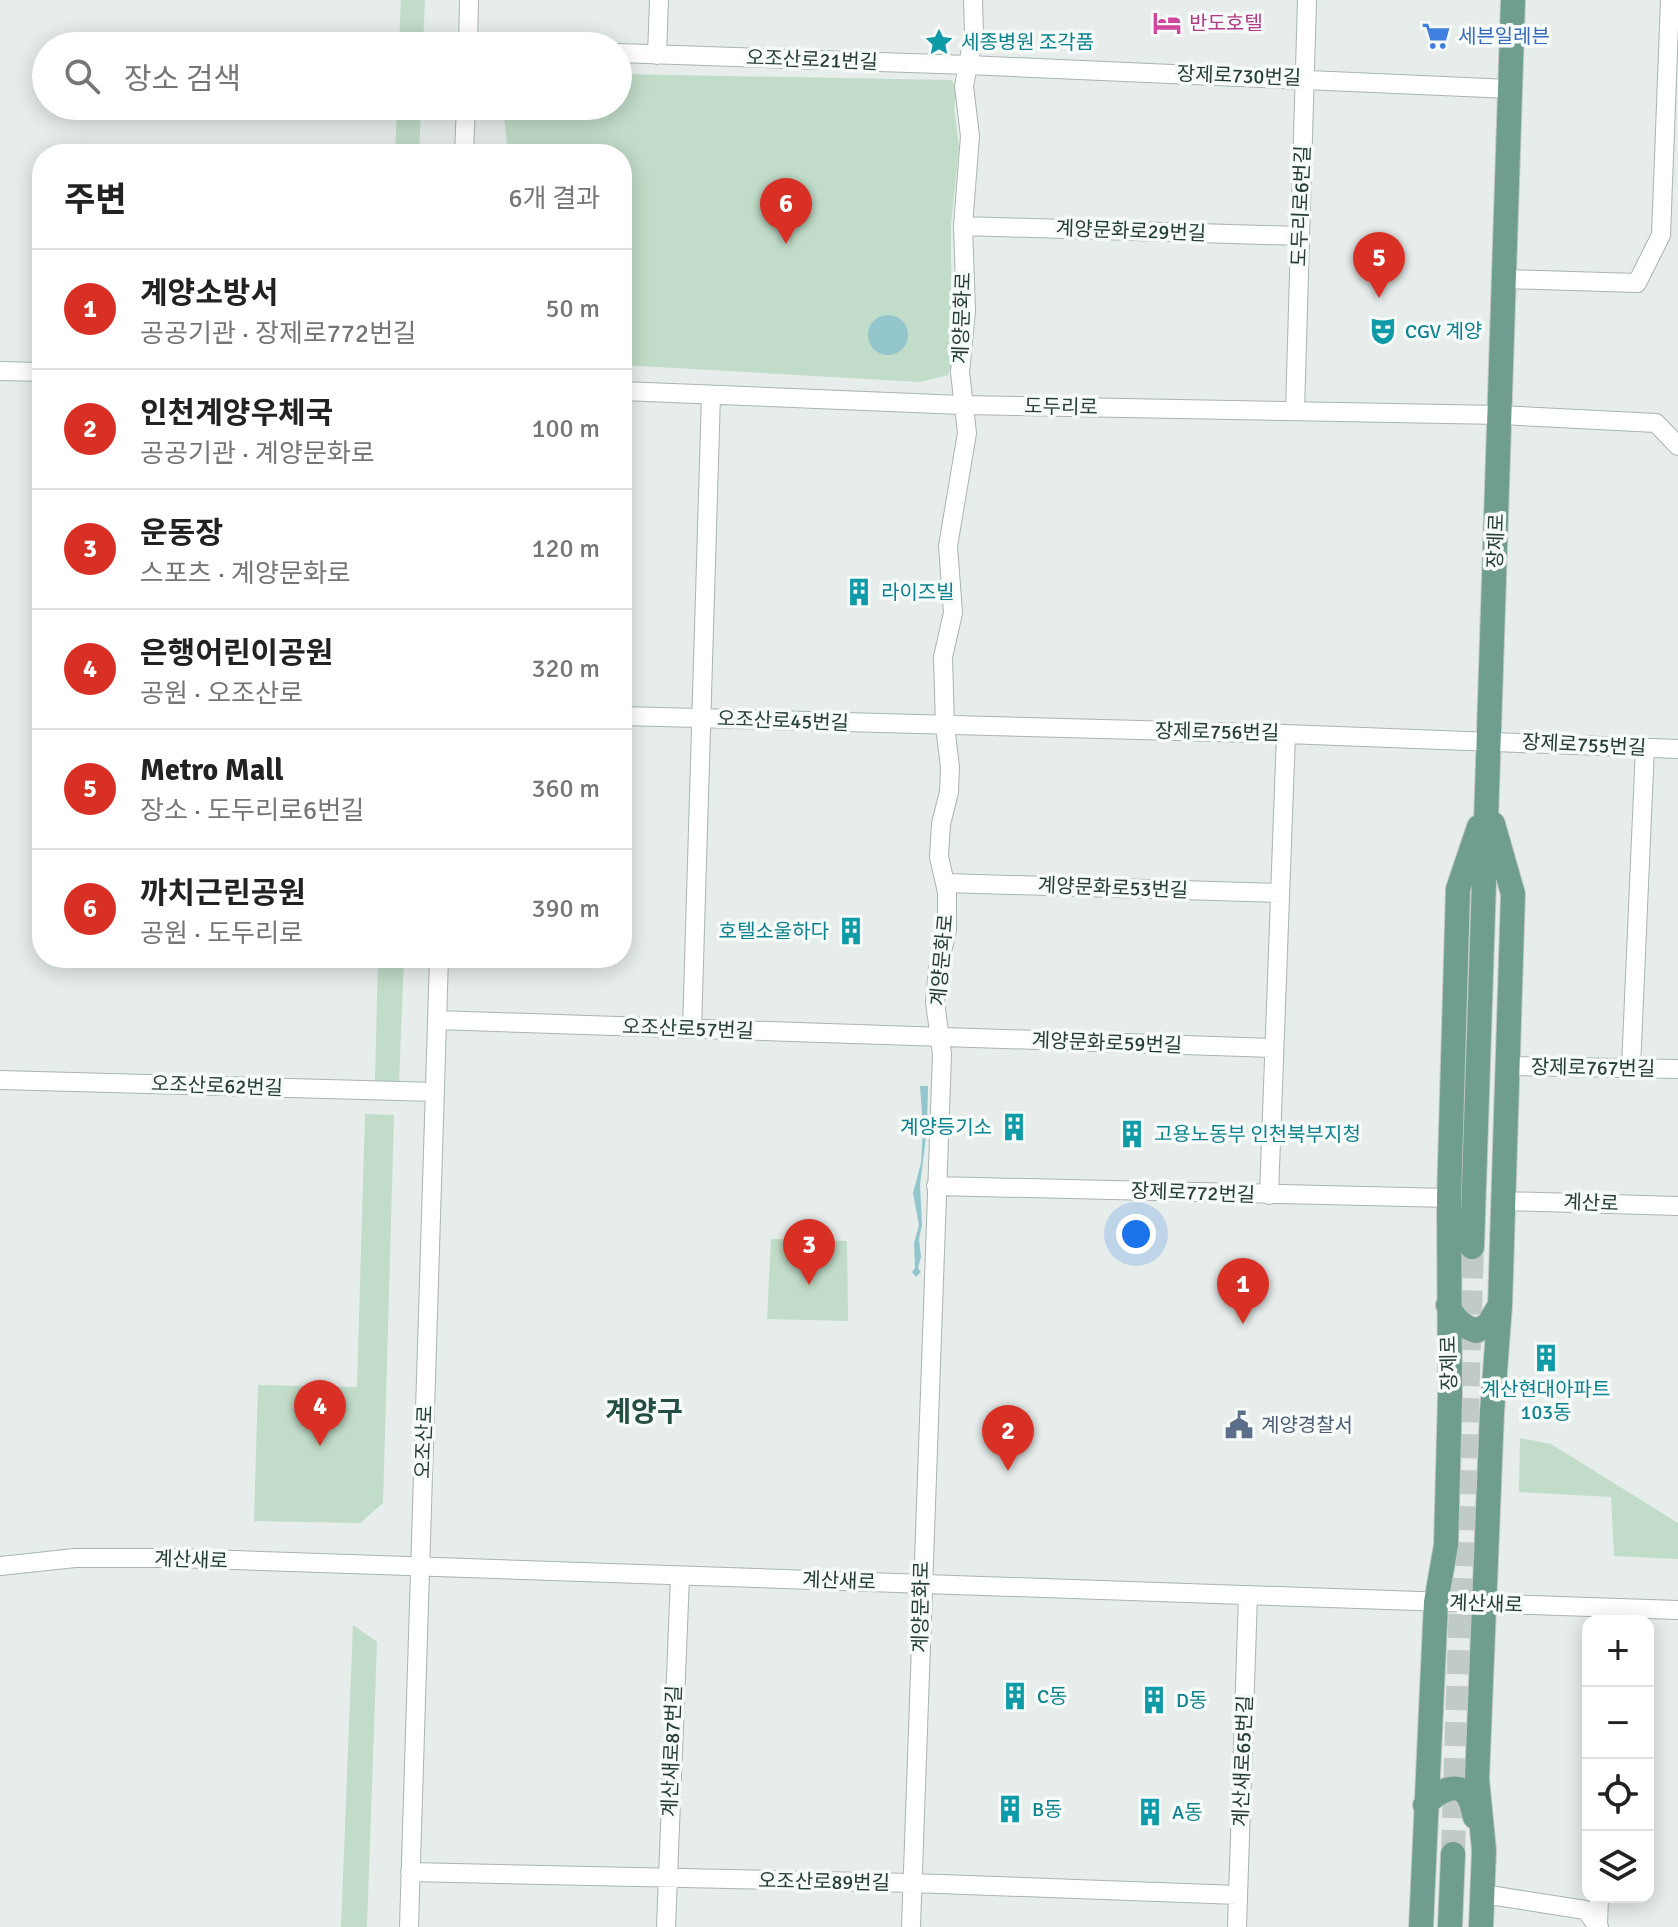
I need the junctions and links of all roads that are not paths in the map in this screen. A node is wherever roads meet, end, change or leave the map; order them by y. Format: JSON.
{"nodes":[{"id":1,"x":469,"y":0,"type":"edge"},
{"id":2,"x":659,"y":0,"type":"edge"},
{"id":3,"x":973,"y":0,"type":"edge"},
{"id":4,"x":1307,"y":0,"type":"edge"},
{"id":5,"x":1513,"y":0,"type":"edge"},
{"id":6,"x":1670,"y":0,"type":"edge"},
{"id":7,"x":468,"y":32,"type":"edge"},
{"id":8,"x":632,"y":54,"type":"edge"},
{"id":9,"x":657,"y":55,"type":"junction"},
{"id":10,"x":968,"y":65,"type":"junction"},
{"id":11,"x":1304,"y":79,"type":"junction"},
{"id":12,"x":1672,"y":79,"type":"edge"},
{"id":13,"x":1510,"y":89,"type":"junction"},
{"id":14,"x":465,"y":120,"type":"edge"},
{"id":15,"x":464,"y":144,"type":"edge"},
{"id":16,"x":963,"y":226,"type":"junction"},
{"id":17,"x":1300,"y":236,"type":"junction"},
{"id":18,"x":1505,"y":279,"type":"junction"},
{"id":19,"x":0,"y":371,"type":"edge"},
{"id":20,"x":32,"y":372,"type":"edge"},
{"id":21,"x":632,"y":391,"type":"edge"},
{"id":22,"x":711,"y":395,"type":"junction"},
{"id":23,"x":962,"y":405,"type":"junction"},
{"id":24,"x":1295,"y":411,"type":"junction"},
{"id":25,"x":1501,"y":415,"type":"junction"},
{"id":26,"x":1678,"y":446,"type":"edge"},
{"id":27,"x":632,"y":716,"type":"edge"},
{"id":28,"x":702,"y":719,"type":"junction"},
{"id":29,"x":945,"y":726,"type":"junction"},
{"id":30,"x":1286,"y":734,"type":"junction"},
{"id":31,"x":1490,"y":740,"type":"junction"},
{"id":32,"x":1645,"y":747,"type":"junction"},
{"id":33,"x":1678,"y":749,"type":"edge"},
{"id":34,"x":1487,"y":802,"type":"junction"},
{"id":35,"x":945,"y":883,"type":"junction"},
{"id":36,"x":1280,"y":893,"type":"junction"},
{"id":37,"x":439,"y":968,"type":"edge"},
{"id":38,"x":437,"y":1020,"type":"junction"},
{"id":39,"x":692,"y":1029,"type":"junction"},
{"id":40,"x":939,"y":1038,"type":"junction"},
{"id":41,"x":1274,"y":1048,"type":"junction"},
{"id":42,"x":1508,"y":1066,"type":"junction"},
{"id":43,"x":1631,"y":1068,"type":"junction"},
{"id":44,"x":1678,"y":1069,"type":"edge"},
{"id":45,"x":0,"y":1080,"type":"edge"},
{"id":46,"x":435,"y":1092,"type":"junction"},
{"id":47,"x":936,"y":1186,"type":"junction"},
{"id":48,"x":1269,"y":1195,"type":"junction"},
{"id":49,"x":1449,"y":1198,"type":"junction"},
{"id":50,"x":1504,"y":1201,"type":"junction"},
{"id":51,"x":1678,"y":1206,"type":"edge"},
{"id":52,"x":1472,"y":1247,"type":"tunnel mouth"},
{"id":53,"x":1448,"y":1305,"type":"junction"},
{"id":54,"x":1500,"y":1305,"type":"junction"},
{"id":55,"x":0,"y":1566,"type":"edge"},
{"id":56,"x":420,"y":1567,"type":"junction"},
{"id":57,"x":680,"y":1576,"type":"junction"},
{"id":58,"x":921,"y":1584,"type":"junction"},
{"id":59,"x":1248,"y":1595,"type":"junction"},
{"id":60,"x":1436,"y":1602,"type":"junction"},
{"id":61,"x":1484,"y":1603,"type":"junction"},
{"id":62,"x":1678,"y":1610,"type":"edge"},
{"id":63,"x":1608,"y":1614,"type":"edge"},
{"id":64,"x":1425,"y":1805,"type":"junction"},
{"id":65,"x":1484,"y":1850,"type":"junction"},
{"id":66,"x":1453,"y":1854,"type":"tunnel mouth"},
{"id":67,"x":410,"y":1872,"type":"junction"},
{"id":68,"x":667,"y":1879,"type":"junction"},
{"id":69,"x":913,"y":1883,"type":"junction"},
{"id":70,"x":1483,"y":1894,"type":"junction"},
{"id":71,"x":1238,"y":1895,"type":"junction"},
{"id":72,"x":1599,"y":1903,"type":"edge"},
{"id":73,"x":409,"y":1927,"type":"edge"},
{"id":74,"x":666,"y":1927,"type":"edge"},
{"id":75,"x":911,"y":1927,"type":"edge"},
{"id":76,"x":1237,"y":1927,"type":"edge"},
{"id":77,"x":1421,"y":1927,"type":"edge"},
{"id":78,"x":1450,"y":1927,"type":"edge"},
{"id":79,"x":1481,"y":1927,"type":"edge"},
{"id":80,"x":1598,"y":1927,"type":"edge"}],
"edges":[{"from":1,"to":7,"type":"street"},
{"from":2,"to":9,"type":"street"},
{"from":3,"to":10,"type":"street","name":"계양문화로"},
{"from":4,"to":11,"type":"street","name":"도두리로6번길"},
{"from":5,"to":13,"type":"main road","name":"장제로"},
{"from":6,"to":12,"type":"street"},
{"from":8,"to":9,"type":"street","name":"오조산로21번길"},
{"from":9,"to":10,"type":"street","name":"오조산로21번길"},
{"from":10,"to":11,"type":"street","name":"장제로730번길"},
{"from":10,"to":16,"type":"street","name":"계양문화로"},
{"from":11,"to":13,"type":"street","name":"장제로730번길"},
{"from":11,"to":17,"type":"street","name":"도두리로6번길"},
{"from":12,"to":18,"type":"street"},
{"from":13,"to":18,"type":"main road","name":"장제로"},
{"from":14,"to":15,"type":"street"},
{"from":16,"to":17,"type":"street","name":"계양문화로29번길"},
{"from":16,"to":23,"type":"street","name":"계양문화로"},
{"from":17,"to":24,"type":"street","name":"도두리로6번길"},
{"from":18,"to":25,"type":"main road","name":"장제로"},
{"from":19,"to":20,"type":"street"},
{"from":21,"to":22,"type":"street","name":"도두리로"},
{"from":22,"to":23,"type":"street","name":"도두리로"},
{"from":22,"to":28,"type":"street"},
{"from":23,"to":24,"type":"street","name":"도두리로"},
{"from":23,"to":29,"type":"street","name":"계양문화로"},
{"from":24,"to":25,"type":"street","name":"도두리로"},
{"from":25,"to":26,"type":"street","name":"도두리로"},
{"from":25,"to":31,"type":"main road","name":"장제로"},
{"from":27,"to":28,"type":"street","name":"오조산로45번길"},
{"from":28,"to":29,"type":"street","name":"오조산로45번길"},
{"from":28,"to":39,"type":"street"},
{"from":29,"to":30,"type":"street","name":"장제로756번길"},
{"from":29,"to":35,"type":"street","name":"계양문화로"},
{"from":30,"to":31,"type":"street","name":"장제로756번길"},
{"from":30,"to":36,"type":"street"},
{"from":31,"to":32,"type":"street","name":"장제로755번길"},
{"from":31,"to":34,"type":"main road","name":"장제로"},
{"from":32,"to":33,"type":"street","name":"장제로755번길"},
{"from":32,"to":43,"type":"street"},
{"from":34,"to":42,"type":"main road","name":"장제로"},
{"from":34,"to":49,"type":"main road","name":"장제로"},
{"from":34,"to":52,"type":"main road","name":"장제로"},
{"from":35,"to":36,"type":"street","name":"계양문화로53번길"},
{"from":35,"to":40,"type":"street","name":"계양문화로"},
{"from":36,"to":41,"type":"street"},
{"from":37,"to":38,"type":"street","name":"오조산로"},
{"from":38,"to":39,"type":"street","name":"오조산로57번길"},
{"from":38,"to":46,"type":"street","name":"오조산로"},
{"from":39,"to":40,"type":"street","name":"오조산로57번길"},
{"from":40,"to":41,"type":"street","name":"계양문화로59번길"},
{"from":40,"to":47,"type":"street","name":"계양문화로"},
{"from":41,"to":48,"type":"street"},
{"from":42,"to":43,"type":"street","name":"장제로767번길"},
{"from":42,"to":50,"type":"main road","name":"장제로"},
{"from":43,"to":44,"type":"street","name":"장제로767번길"},
{"from":45,"to":46,"type":"street","name":"오조산로62번길"},
{"from":46,"to":56,"type":"street","name":"오조산로"},
{"from":47,"to":48,"type":"street","name":"장제로772번길"},
{"from":47,"to":58,"type":"street","name":"계양문화로"},
{"from":48,"to":49,"type":"street","name":"장제로772번길"},
{"from":49,"to":53,"type":"main road","name":"장제로"},
{"from":50,"to":51,"type":"street","name":"계산로"},
{"from":50,"to":54,"type":"main road","name":"장제로"},
{"from":53,"to":54,"type":"main road"},
{"from":53,"to":60,"type":"main road","name":"장제로"},
{"from":54,"to":61,"type":"main road","name":"장제로"},
{"from":55,"to":56,"type":"street","name":"계산새로"},
{"from":56,"to":57,"type":"street","name":"계산새로"},
{"from":56,"to":67,"type":"street","name":"오조산로"},
{"from":57,"to":58,"type":"street","name":"계산새로"},
{"from":57,"to":68,"type":"street","name":"계산새로87번길"},
{"from":58,"to":59,"type":"street","name":"계산새로"},
{"from":58,"to":69,"type":"street","name":"계양문화로"},
{"from":59,"to":60,"type":"street","name":"계산새로"},
{"from":59,"to":71,"type":"street","name":"계산새로65번길"},
{"from":60,"to":61,"type":"street","name":"계산새로"},
{"from":60,"to":64,"type":"main road","name":"장제로"},
{"from":61,"to":63,"type":"street","name":"계산새로"},
{"from":61,"to":65,"type":"main road","name":"장제로"},
{"from":62,"to":63,"type":"street","name":"계산새로"},
{"from":64,"to":65,"type":"main road"},
{"from":64,"to":77,"type":"main road","name":"장제로"},
{"from":65,"to":70,"type":"main road","name":"장제로"},
{"from":66,"to":78,"type":"main road"},
{"from":67,"to":68,"type":"street","name":"오조산로89번길"},
{"from":67,"to":73,"type":"street","name":"오조산로"},
{"from":68,"to":69,"type":"street","name":"오조산로89번길"},
{"from":68,"to":74,"type":"street","name":"계산새로87번길"},
{"from":69,"to":71,"type":"street","name":"오조산로89번길"},
{"from":69,"to":75,"type":"street","name":"계양문화로"},
{"from":70,"to":79,"type":"main road","name":"장제로"},
{"from":70,"to":80,"type":"street"},
{"from":71,"to":76,"type":"street","name":"계산새로65번길"},
{"from":72,"to":80,"type":"street"}]}
